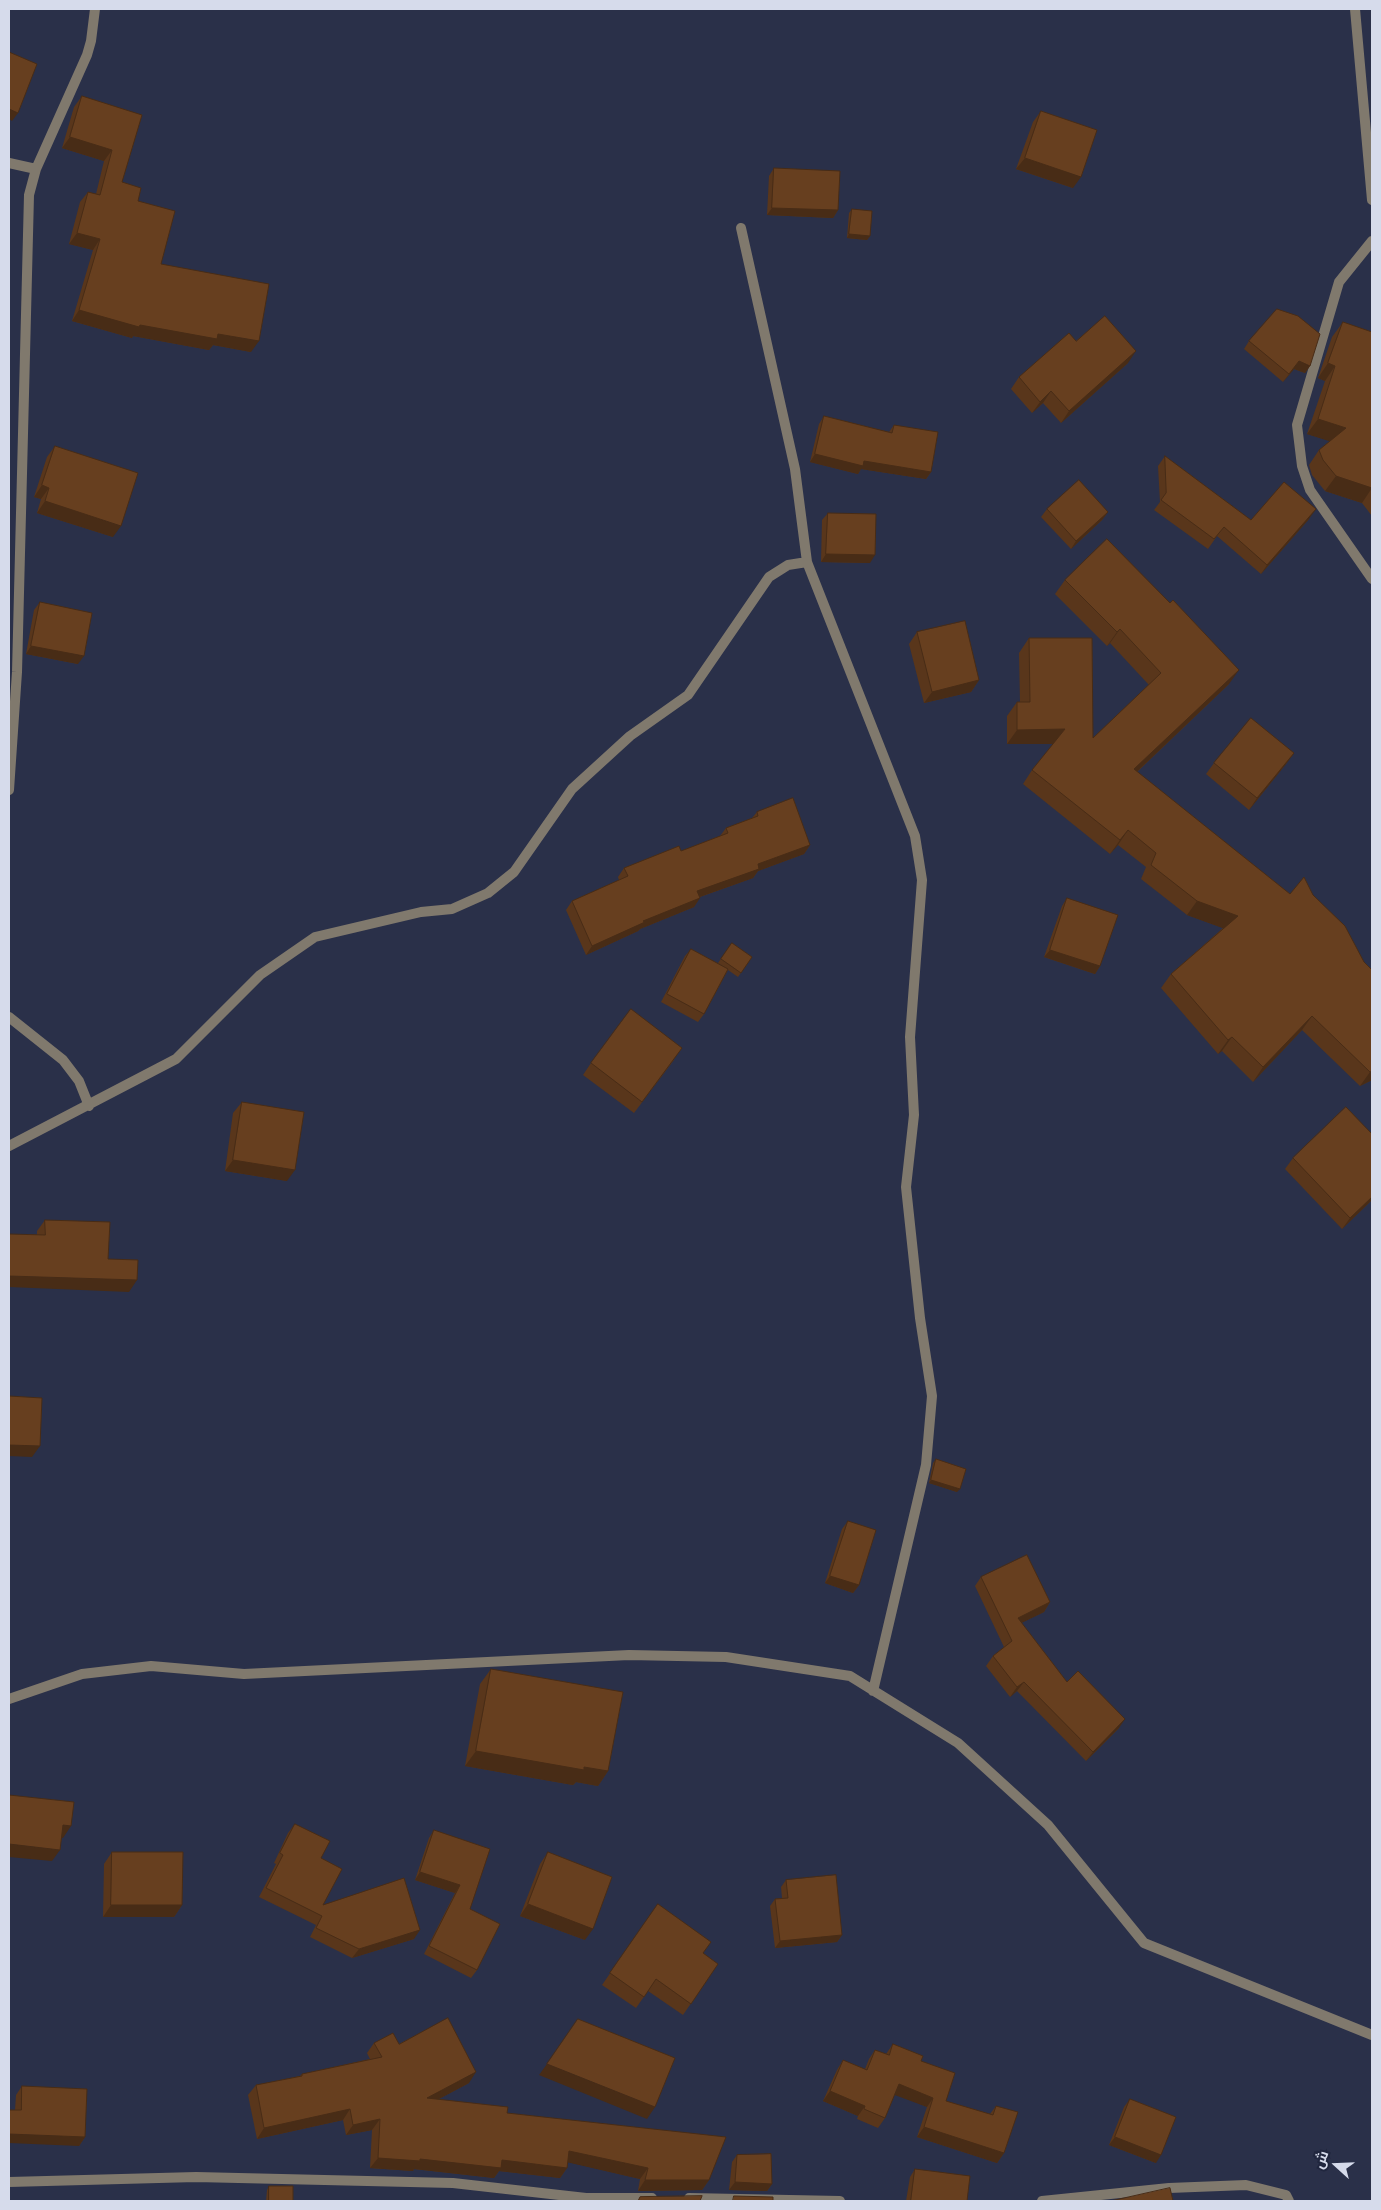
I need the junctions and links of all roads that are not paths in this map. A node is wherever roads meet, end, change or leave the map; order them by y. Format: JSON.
{"nodes":[{"id":1,"x":95,"y":9,"type":"edge"},
{"id":2,"x":1355,"y":9,"type":"edge"},
{"id":3,"x":9,"y":163,"type":"edge"},
{"id":4,"x":36,"y":169,"type":"junction"},
{"id":5,"x":1372,"y":200,"type":"edge"},
{"id":6,"x":741,"y":228,"type":"dead end"},
{"id":7,"x":1372,"y":241,"type":"edge"},
{"id":8,"x":807,"y":562,"type":"junction"},
{"id":9,"x":1372,"y":580,"type":"edge"},
{"id":10,"x":9,"y":790,"type":"edge"},
{"id":11,"x":9,"y":1017,"type":"edge"},
{"id":12,"x":89,"y":1106,"type":"junction"},
{"id":13,"x":9,"y":1146,"type":"edge"},
{"id":14,"x":873,"y":1691,"type":"junction"},
{"id":15,"x":9,"y":1700,"type":"edge"},
{"id":16,"x":1372,"y":2035,"type":"edge"},
{"id":17,"x":9,"y":2182,"type":"edge"},
{"id":18,"x":840,"y":2201,"type":"edge"},
{"id":19,"x":1042,"y":2201,"type":"edge"},
{"id":20,"x":1289,"y":2201,"type":"edge"}],
"edges":[{"from":1,"to":4,"type":"street"},
{"from":2,"to":5,"type":"street"},
{"from":3,"to":4,"type":"street"},
{"from":4,"to":10,"type":"street"},
{"from":6,"to":8,"type":"street"},
{"from":7,"to":9,"type":"street"},
{"from":8,"to":12,"type":"street"},
{"from":8,"to":14,"type":"street"},
{"from":11,"to":12,"type":"street"},
{"from":12,"to":13,"type":"street"},
{"from":14,"to":15,"type":"street"},
{"from":14,"to":16,"type":"street"},
{"from":17,"to":18,"type":"street"},
{"from":19,"to":20,"type":"street"}]}
